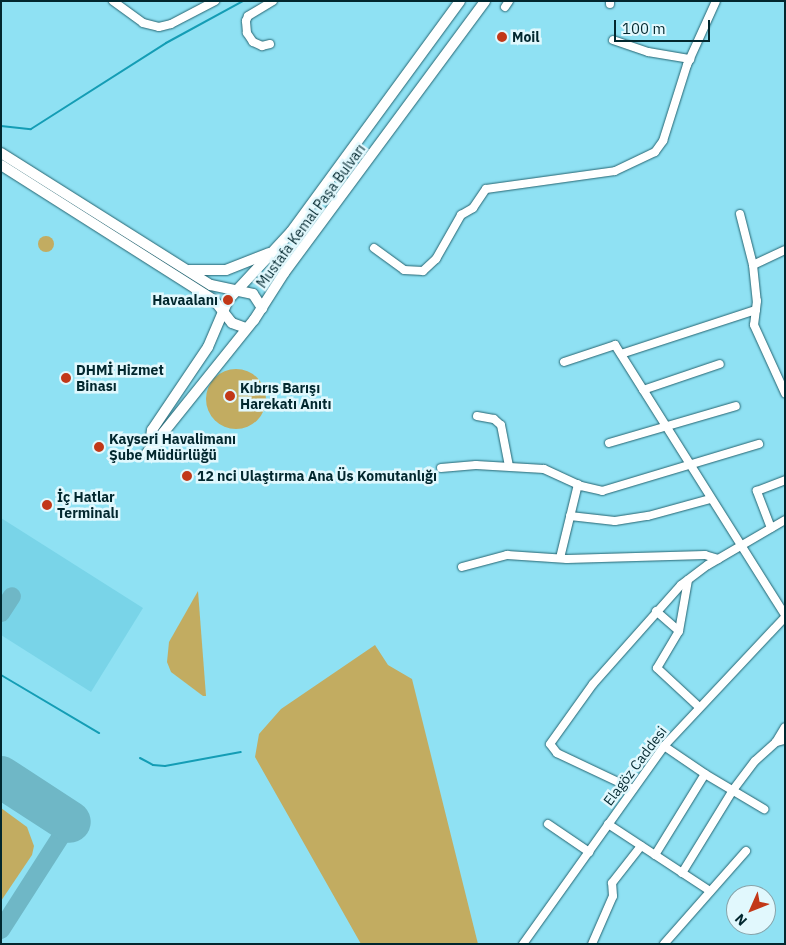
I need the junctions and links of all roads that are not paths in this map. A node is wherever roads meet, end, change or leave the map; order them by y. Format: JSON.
{"nodes":[{"id":1,"x":113,"y":1,"type":"edge"},
{"id":2,"x":215,"y":1,"type":"edge"},
{"id":3,"x":273,"y":1,"type":"edge"},
{"id":4,"x":460,"y":1,"type":"edge"},
{"id":5,"x":485,"y":1,"type":"edge"},
{"id":6,"x":716,"y":1,"type":"edge"},
{"id":7,"x":613,"y":40,"type":"dead end"},
{"id":8,"x":270,"y":44,"type":"dead end"},
{"id":9,"x":690,"y":59,"type":"junction"},
{"id":10,"x":1,"y":153,"type":"edge"},
{"id":11,"x":1,"y":165,"type":"edge"},
{"id":12,"x":740,"y":214,"type":"dead end"},
{"id":13,"x":280,"y":246,"type":"junction"},
{"id":14,"x":374,"y":248,"type":"dead end"},
{"id":15,"x":785,"y":250,"type":"edge"},
{"id":16,"x":753,"y":265,"type":"junction"},
{"id":17,"x":185,"y":269,"type":"junction"},
{"id":18,"x":239,"y":289,"type":"junction"},
{"id":19,"x":262,"y":308,"type":"junction"},
{"id":20,"x":756,"y":310,"type":"junction"},
{"id":21,"x":224,"y":311,"type":"junction"},
{"id":22,"x":246,"y":328,"type":"junction"},
{"id":23,"x":621,"y":354,"type":"junction"},
{"id":24,"x":564,"y":362,"type":"dead end"},
{"id":25,"x":720,"y":364,"type":"dead end"},
{"id":26,"x":643,"y":390,"type":"junction"},
{"id":27,"x":785,"y":393,"type":"edge"},
{"id":28,"x":736,"y":406,"type":"dead end"},
{"id":29,"x":477,"y":416,"type":"dead end"},
{"id":30,"x":666,"y":427,"type":"junction"},
{"id":31,"x":609,"y":443,"type":"dead end"},
{"id":32,"x":759,"y":444,"type":"dead end"},
{"id":33,"x":156,"y":445,"type":"junction"},
{"id":34,"x":147,"y":453,"type":"dead end"},
{"id":35,"x":508,"y":466,"type":"junction"},
{"id":36,"x":690,"y":466,"type":"junction"},
{"id":37,"x":441,"y":468,"type":"dead end"},
{"id":38,"x":785,"y":480,"type":"edge"},
{"id":39,"x":578,"y":484,"type":"junction"},
{"id":40,"x":710,"y":499,"type":"junction"},
{"id":41,"x":570,"y":516,"type":"junction"},
{"id":42,"x":785,"y":520,"type":"edge"},
{"id":43,"x":771,"y":528,"type":"junction"},
{"id":44,"x":739,"y":546,"type":"junction"},
{"id":45,"x":560,"y":558,"type":"junction"},
{"id":46,"x":718,"y":559,"type":"junction"},
{"id":47,"x":462,"y":567,"type":"dead end"},
{"id":48,"x":688,"y":580,"type":"junction"},
{"id":49,"x":656,"y":612,"type":"junction"},
{"id":50,"x":785,"y":616,"type":"edge"},
{"id":51,"x":679,"y":631,"type":"junction"},
{"id":52,"x":699,"y":707,"type":"junction"},
{"id":53,"x":785,"y":727,"type":"edge"},
{"id":54,"x":785,"y":740,"type":"edge"},
{"id":55,"x":776,"y":742,"type":"junction"},
{"id":56,"x":664,"y":746,"type":"junction"},
{"id":57,"x":705,"y":774,"type":"junction"},
{"id":58,"x":633,"y":789,"type":"junction"},
{"id":59,"x":733,"y":790,"type":"junction"},
{"id":60,"x":764,"y":809,"type":"dead end"},
{"id":61,"x":548,"y":824,"type":"dead end"},
{"id":62,"x":608,"y":824,"type":"junction"},
{"id":63,"x":641,"y":846,"type":"junction"},
{"id":64,"x":746,"y":851,"type":"dead end"},
{"id":65,"x":589,"y":852,"type":"junction"},
{"id":66,"x":655,"y":855,"type":"junction"},
{"id":67,"x":682,"y":873,"type":"junction"},
{"id":68,"x":710,"y":891,"type":"junction"},
{"id":69,"x":524,"y":944,"type":"edge"},
{"id":70,"x":592,"y":944,"type":"edge"},
{"id":71,"x":664,"y":944,"type":"edge"}],
"edges":[{"from":1,"to":2,"type":"street"},
{"from":3,"to":8,"type":"street"},
{"from":4,"to":13,"type":"main road","name":"Mustafa Kemal Paşa Bulvarı"},
{"from":5,"to":19,"type":"main road","name":"Mustafa Kemal Paşa Bulvarı"},
{"from":6,"to":9,"type":"street"},
{"from":7,"to":9,"type":"street"},
{"from":9,"to":14,"type":"street"},
{"from":10,"to":17,"type":"main road"},
{"from":11,"to":21,"type":"main road"},
{"from":12,"to":16,"type":"street"},
{"from":13,"to":17,"type":"main road"},
{"from":13,"to":18,"type":"main road","name":"Mustafa Kemal Paşa Bulvarı"},
{"from":15,"to":16,"type":"street"},
{"from":16,"to":20,"type":"street"},
{"from":17,"to":18,"type":"main road"},
{"from":18,"to":19,"type":"main road"},
{"from":18,"to":21,"type":"main road","name":"Mustafa Kemal Paşa Bulvarı"},
{"from":19,"to":22,"type":"main road","name":"Mustafa Kemal Paşa Bulvarı"},
{"from":20,"to":23,"type":"street"},
{"from":20,"to":27,"type":"street"},
{"from":21,"to":22,"type":"main road"},
{"from":21,"to":33,"type":"main road","name":"Mustafa Kemal Paşa Bulvarı"},
{"from":22,"to":33,"type":"main road","name":"Mustafa Kemal Paşa Bulvarı"},
{"from":23,"to":24,"type":"street"},
{"from":23,"to":26,"type":"street"},
{"from":25,"to":26,"type":"street"},
{"from":26,"to":30,"type":"street"},
{"from":28,"to":30,"type":"street"},
{"from":29,"to":35,"type":"street"},
{"from":30,"to":31,"type":"street"},
{"from":30,"to":36,"type":"street"},
{"from":32,"to":36,"type":"street"},
{"from":33,"to":34,"type":"main road","name":"Mustafa Kemal Paşa Bulvarı"},
{"from":35,"to":37,"type":"street"},
{"from":35,"to":39,"type":"street"},
{"from":36,"to":39,"type":"street"},
{"from":36,"to":40,"type":"street"},
{"from":38,"to":43,"type":"street"},
{"from":39,"to":41,"type":"street"},
{"from":40,"to":41,"type":"street"},
{"from":40,"to":44,"type":"street"},
{"from":41,"to":45,"type":"street"},
{"from":42,"to":43,"type":"street"},
{"from":43,"to":44,"type":"street"},
{"from":44,"to":46,"type":"street"},
{"from":44,"to":50,"type":"street"},
{"from":45,"to":46,"type":"street"},
{"from":45,"to":47,"type":"street"},
{"from":46,"to":48,"type":"street"},
{"from":48,"to":49,"type":"street"},
{"from":48,"to":51,"type":"street"},
{"from":49,"to":51,"type":"street"},
{"from":49,"to":58,"type":"street"},
{"from":50,"to":52,"type":"street","name":"Elagöz Caddesi"},
{"from":51,"to":52,"type":"street"},
{"from":52,"to":56,"type":"street","name":"Elagöz Caddesi"},
{"from":53,"to":55,"type":"street"},
{"from":54,"to":55,"type":"street"},
{"from":55,"to":59,"type":"street"},
{"from":56,"to":57,"type":"street"},
{"from":56,"to":58,"type":"street","name":"Elagöz Caddesi"},
{"from":57,"to":59,"type":"street"},
{"from":57,"to":66,"type":"street"},
{"from":58,"to":62,"type":"street","name":"Elagöz Caddesi"},
{"from":59,"to":60,"type":"street"},
{"from":59,"to":67,"type":"street"},
{"from":61,"to":65,"type":"street"},
{"from":62,"to":63,"type":"street"},
{"from":62,"to":65,"type":"street","name":"Elagöz Caddesi"},
{"from":63,"to":66,"type":"street"},
{"from":63,"to":70,"type":"street"},
{"from":64,"to":68,"type":"street"},
{"from":65,"to":69,"type":"street","name":"Elagöz Caddesi"},
{"from":66,"to":67,"type":"street"},
{"from":67,"to":68,"type":"street"},
{"from":68,"to":71,"type":"street"}]}
